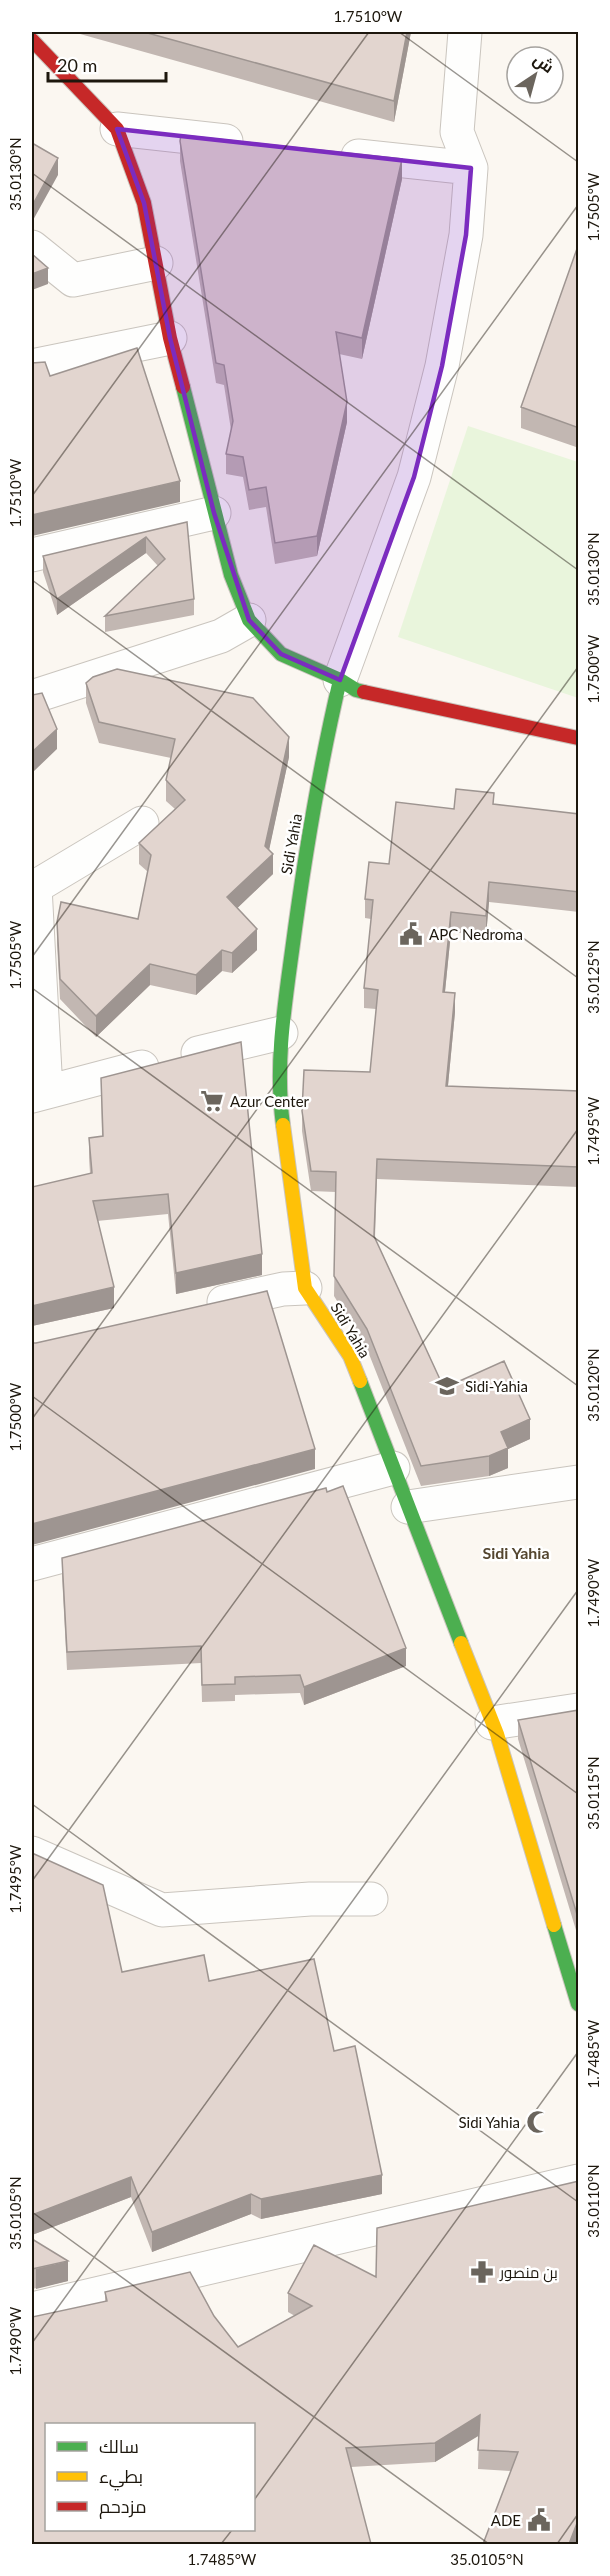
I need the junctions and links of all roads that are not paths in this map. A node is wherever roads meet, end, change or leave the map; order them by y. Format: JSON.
{"nodes":[{"id":1,"x":465,"y":32,"type":"edge"},
{"id":2,"x":32,"y":40,"type":"edge"},
{"id":3,"x":117,"y":129,"type":"junction"},
{"id":4,"x":259,"y":145,"type":"edge"},
{"id":5,"x":330,"y":152,"type":"edge"},
{"id":6,"x":471,"y":168,"type":"junction"},
{"id":7,"x":32,"y":247,"type":"edge"},
{"id":8,"x":156,"y":263,"type":"junction"},
{"id":9,"x":170,"y":338,"type":"junction"},
{"id":10,"x":32,"y":366,"type":"edge"},
{"id":11,"x":214,"y":513,"type":"junction"},
{"id":12,"x":32,"y":555,"type":"edge"},
{"id":13,"x":249,"y":620,"type":"junction"},
{"id":14,"x":340,"y":680,"type":"junction"},
{"id":15,"x":32,"y":697,"type":"edge"},
{"id":16,"x":579,"y":738,"type":"edge"},
{"id":17,"x":142,"y":823,"type":"dead end"},
{"id":18,"x":281,"y":1033,"type":"junction"},
{"id":19,"x":39,"y":1094,"type":"edge"},
{"id":20,"x":305,"y":1288,"type":"junction"},
{"id":21,"x":191,"y":1310,"type":"edge"},
{"id":22,"x":393,"y":1468,"type":"junction"},
{"id":23,"x":579,"y":1482,"type":"edge"},
{"id":24,"x":408,"y":1507,"type":"junction"},
{"id":25,"x":32,"y":1564,"type":"edge"},
{"id":26,"x":579,"y":1710,"type":"edge"},
{"id":27,"x":492,"y":1724,"type":"junction"},
{"id":28,"x":32,"y":1853,"type":"edge"},
{"id":29,"x":371,"y":1899,"type":"dead end"},
{"id":30,"x":573,"y":1963,"type":"edge"},
{"id":31,"x":579,"y":2004,"type":"edge"},
{"id":32,"x":579,"y":2181,"type":"edge"},
{"id":33,"x":32,"y":2309,"type":"edge"}],
"edges":[{"from":1,"to":6,"type":"street"},
{"from":2,"to":3,"type":"street"},
{"from":3,"to":4,"type":"street"},
{"from":3,"to":8,"type":"street"},
{"from":5,"to":6,"type":"street"},
{"from":6,"to":14,"type":"street"},
{"from":7,"to":8,"type":"street"},
{"from":8,"to":9,"type":"street"},
{"from":9,"to":10,"type":"street"},
{"from":9,"to":11,"type":"street"},
{"from":11,"to":12,"type":"street"},
{"from":11,"to":13,"type":"street"},
{"from":13,"to":14,"type":"street"},
{"from":13,"to":15,"type":"street"},
{"from":14,"to":16,"type":"street"},
{"from":14,"to":18,"type":"street","name":"Sidi Yahia"},
{"from":17,"to":19,"type":"street"},
{"from":18,"to":19,"type":"street"},
{"from":18,"to":20,"type":"street","name":"Sidi Yahia"},
{"from":20,"to":21,"type":"street"},
{"from":20,"to":22,"type":"street","name":"Sidi Yahia"},
{"from":22,"to":24,"type":"street","name":"Sidi Yahia"},
{"from":22,"to":25,"type":"street"},
{"from":23,"to":24,"type":"street"},
{"from":24,"to":27,"type":"street","name":"Sidi Yahia"},
{"from":26,"to":27,"type":"street"},
{"from":27,"to":30,"type":"street","name":"Sidi Yahia"},
{"from":28,"to":29,"type":"street"},
{"from":30,"to":31,"type":"street","name":"Sidi Yahia"},
{"from":32,"to":33,"type":"street"}]}
